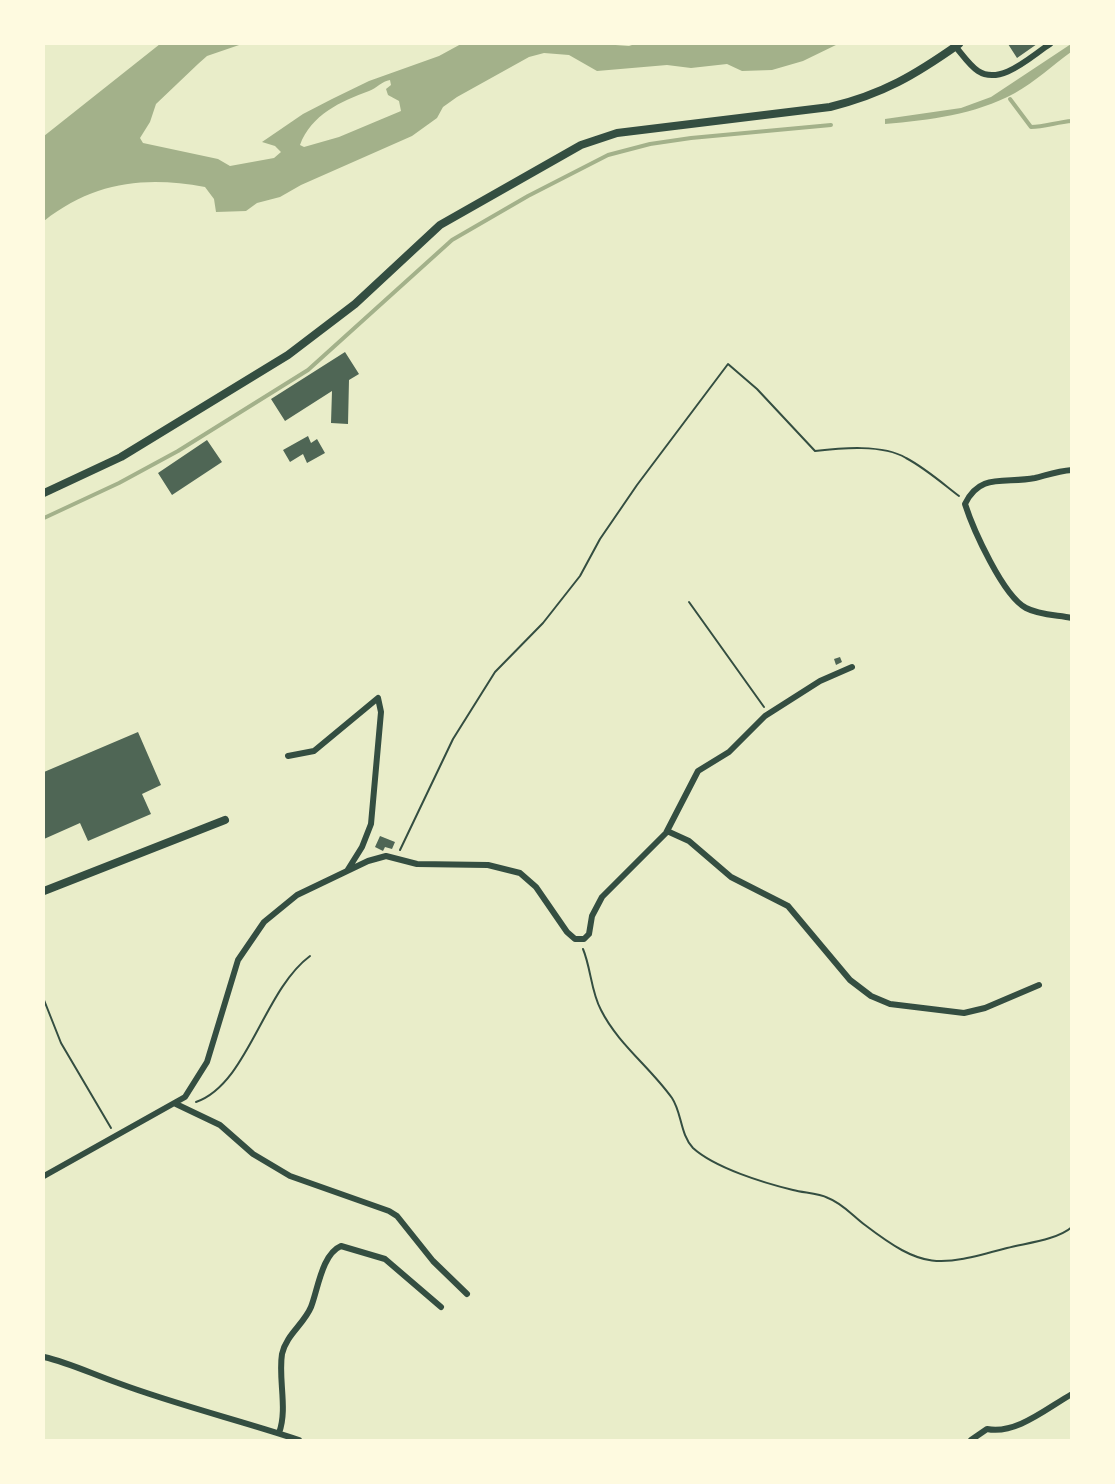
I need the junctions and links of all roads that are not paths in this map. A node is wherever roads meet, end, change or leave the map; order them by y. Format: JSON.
{"nodes":[{"id":1,"x":1050,"y":44,"type":"edge"},
{"id":2,"x":957,"y":45,"type":"edge"},
{"id":3,"x":1071,"y":470,"type":"edge"},
{"id":4,"x":44,"y":494,"type":"edge"},
{"id":5,"x":1071,"y":618,"type":"edge"},
{"id":6,"x":852,"y":667,"type":"dead end"},
{"id":7,"x":288,"y":756,"type":"dead end"},
{"id":8,"x":225,"y":820,"type":"dead end"},
{"id":9,"x":667,"y":831,"type":"junction"},
{"id":10,"x":346,"y":871,"type":"junction"},
{"id":11,"x":44,"y":891,"type":"edge"},
{"id":12,"x":1039,"y":985,"type":"dead end"},
{"id":13,"x":178,"y":1106,"type":"junction"},
{"id":14,"x":44,"y":1176,"type":"edge"},
{"id":15,"x":467,"y":1294,"type":"dead end"},
{"id":16,"x":441,"y":1307,"type":"dead end"},
{"id":17,"x":44,"y":1357,"type":"edge"},
{"id":18,"x":1071,"y":1394,"type":"edge"},
{"id":19,"x":279,"y":1433,"type":"junction"},
{"id":20,"x":298,"y":1440,"type":"edge"},
{"id":21,"x":970,"y":1440,"type":"edge"}],
"edges":[{"from":1,"to":2,"type":"street"},
{"from":2,"to":4,"type":"main road"},
{"from":3,"to":5,"type":"street"},
{"from":6,"to":9,"type":"street"},
{"from":7,"to":10,"type":"street"},
{"from":8,"to":11,"type":"street"},
{"from":9,"to":10,"type":"street"},
{"from":9,"to":12,"type":"street"},
{"from":10,"to":13,"type":"street"},
{"from":13,"to":14,"type":"street"},
{"from":13,"to":15,"type":"street"},
{"from":16,"to":19,"type":"street"},
{"from":17,"to":19,"type":"street"},
{"from":18,"to":21,"type":"street"},
{"from":19,"to":20,"type":"street"}]}
